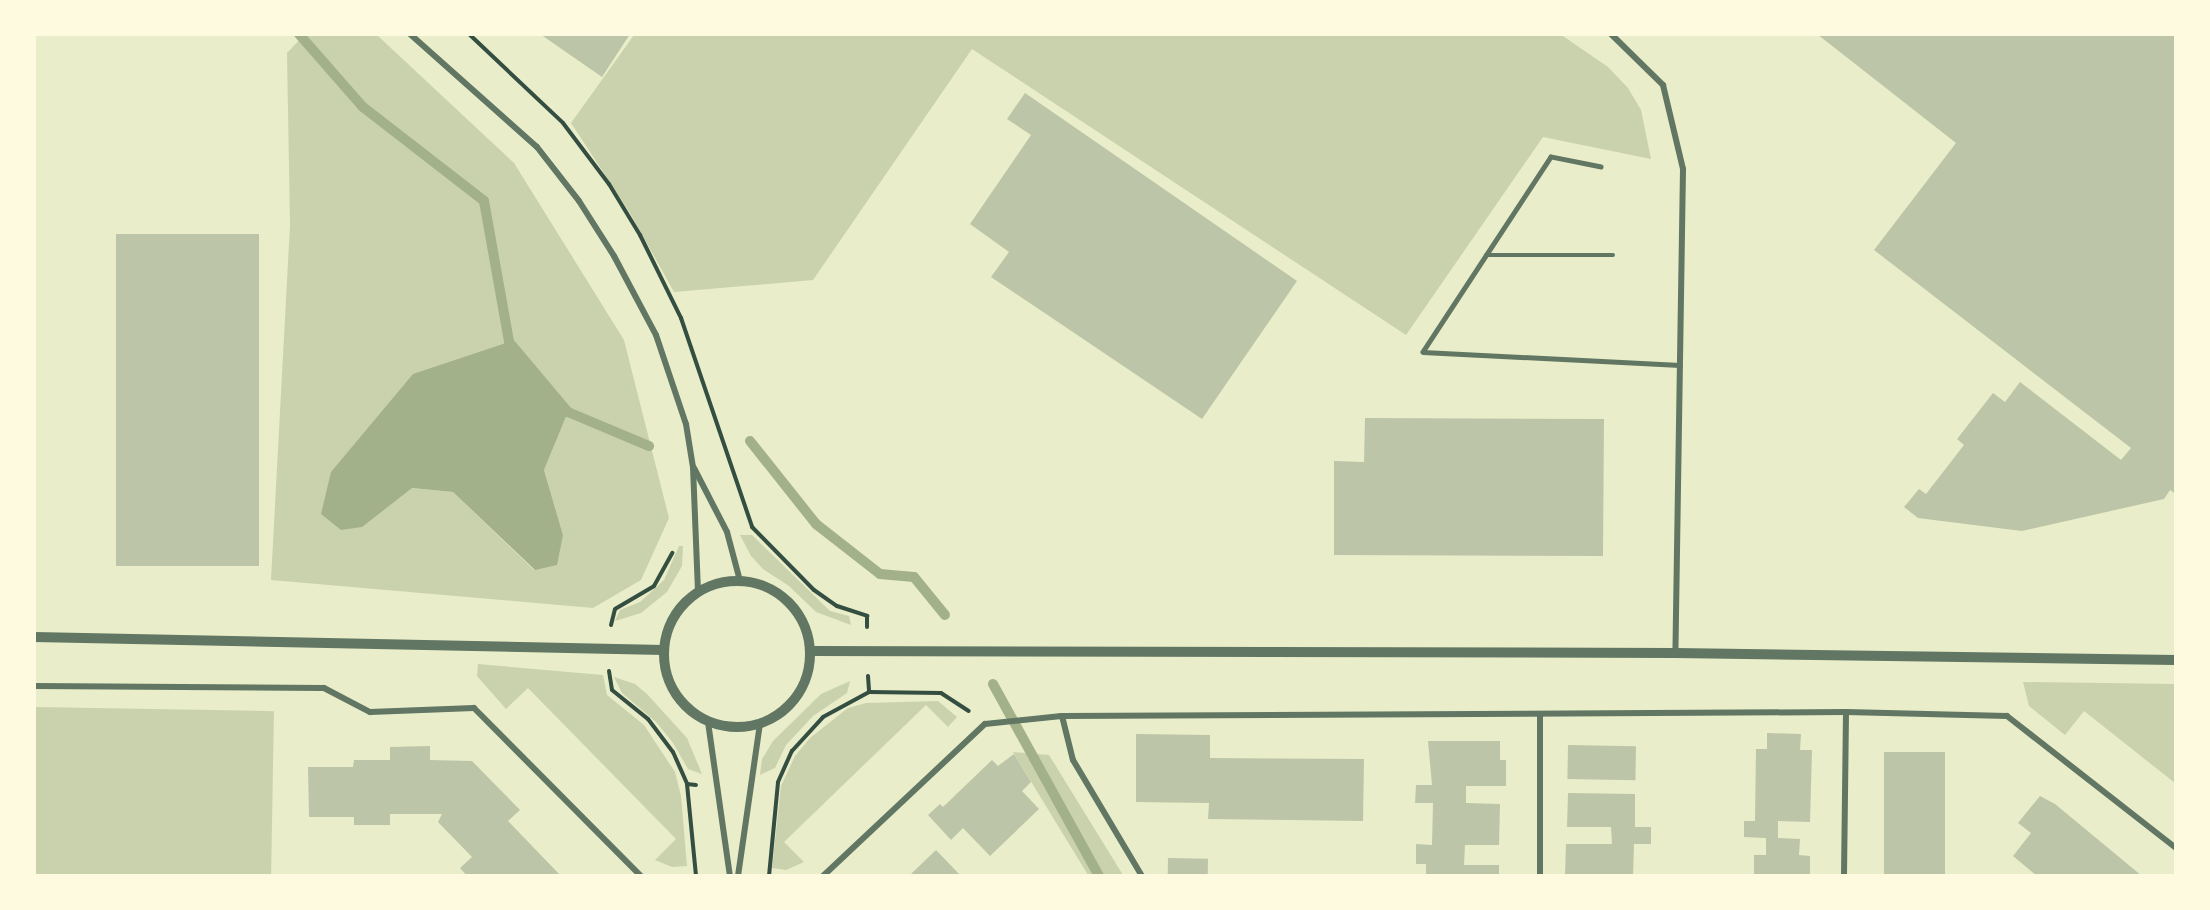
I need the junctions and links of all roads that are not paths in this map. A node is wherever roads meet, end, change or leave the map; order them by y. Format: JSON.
{"nodes":[{"id":1,"x":410,"y":34,"type":"edge"},
{"id":2,"x":1611,"y":34,"type":"edge"},
{"id":3,"x":1601,"y":167,"type":"dead end"},
{"id":4,"x":1486,"y":255,"type":"junction"},
{"id":5,"x":1613,"y":255,"type":"dead end"},
{"id":6,"x":1680,"y":365,"type":"junction"},
{"id":7,"x":693,"y":466,"type":"junction"},
{"id":8,"x":740,"y":581,"type":"junction"},
{"id":9,"x":698,"y":592,"type":"junction"},
{"id":10,"x":34,"y":637,"type":"edge"},
{"id":11,"x":664,"y":650,"type":"junction"},
{"id":12,"x":811,"y":651,"type":"junction"},
{"id":13,"x":1675,"y":653,"type":"junction"},
{"id":14,"x":2175,"y":660,"type":"edge"},
{"id":15,"x":34,"y":686,"type":"edge"},
{"id":16,"x":1846,"y":712,"type":"junction"},
{"id":17,"x":1540,"y":714,"type":"junction"},
{"id":18,"x":1062,"y":716,"type":"junction"},
{"id":19,"x":708,"y":722,"type":"junction"},
{"id":20,"x":760,"y":724,"type":"junction"},
{"id":21,"x":2175,"y":848,"type":"edge"},
{"id":22,"x":641,"y":876,"type":"edge"},
{"id":23,"x":730,"y":876,"type":"edge"},
{"id":24,"x":738,"y":876,"type":"edge"},
{"id":25,"x":822,"y":876,"type":"edge"},
{"id":26,"x":1142,"y":876,"type":"edge"},
{"id":27,"x":1540,"y":876,"type":"edge"},
{"id":28,"x":1844,"y":876,"type":"edge"}],
"edges":[{"from":1,"to":7,"type":"street"},
{"from":2,"to":6,"type":"street"},
{"from":3,"to":4,"type":"lane"},
{"from":4,"to":5,"type":"lane"},
{"from":4,"to":6,"type":"lane"},
{"from":6,"to":13,"type":"street"},
{"from":7,"to":8,"type":"street"},
{"from":7,"to":9,"type":"street"},
{"from":8,"to":9,"type":"street"},
{"from":8,"to":12,"type":"street"},
{"from":9,"to":11,"type":"street"},
{"from":10,"to":11,"type":"street"},
{"from":11,"to":19,"type":"street"},
{"from":12,"to":13,"type":"street"},
{"from":12,"to":20,"type":"street"},
{"from":13,"to":14,"type":"street"},
{"from":15,"to":22,"type":"street"},
{"from":16,"to":17,"type":"street"},
{"from":16,"to":21,"type":"street"},
{"from":16,"to":28,"type":"street"},
{"from":17,"to":18,"type":"street"},
{"from":17,"to":27,"type":"street"},
{"from":18,"to":25,"type":"street"},
{"from":18,"to":26,"type":"street"},
{"from":19,"to":20,"type":"street"},
{"from":19,"to":23,"type":"street"},
{"from":20,"to":24,"type":"street"}]}
